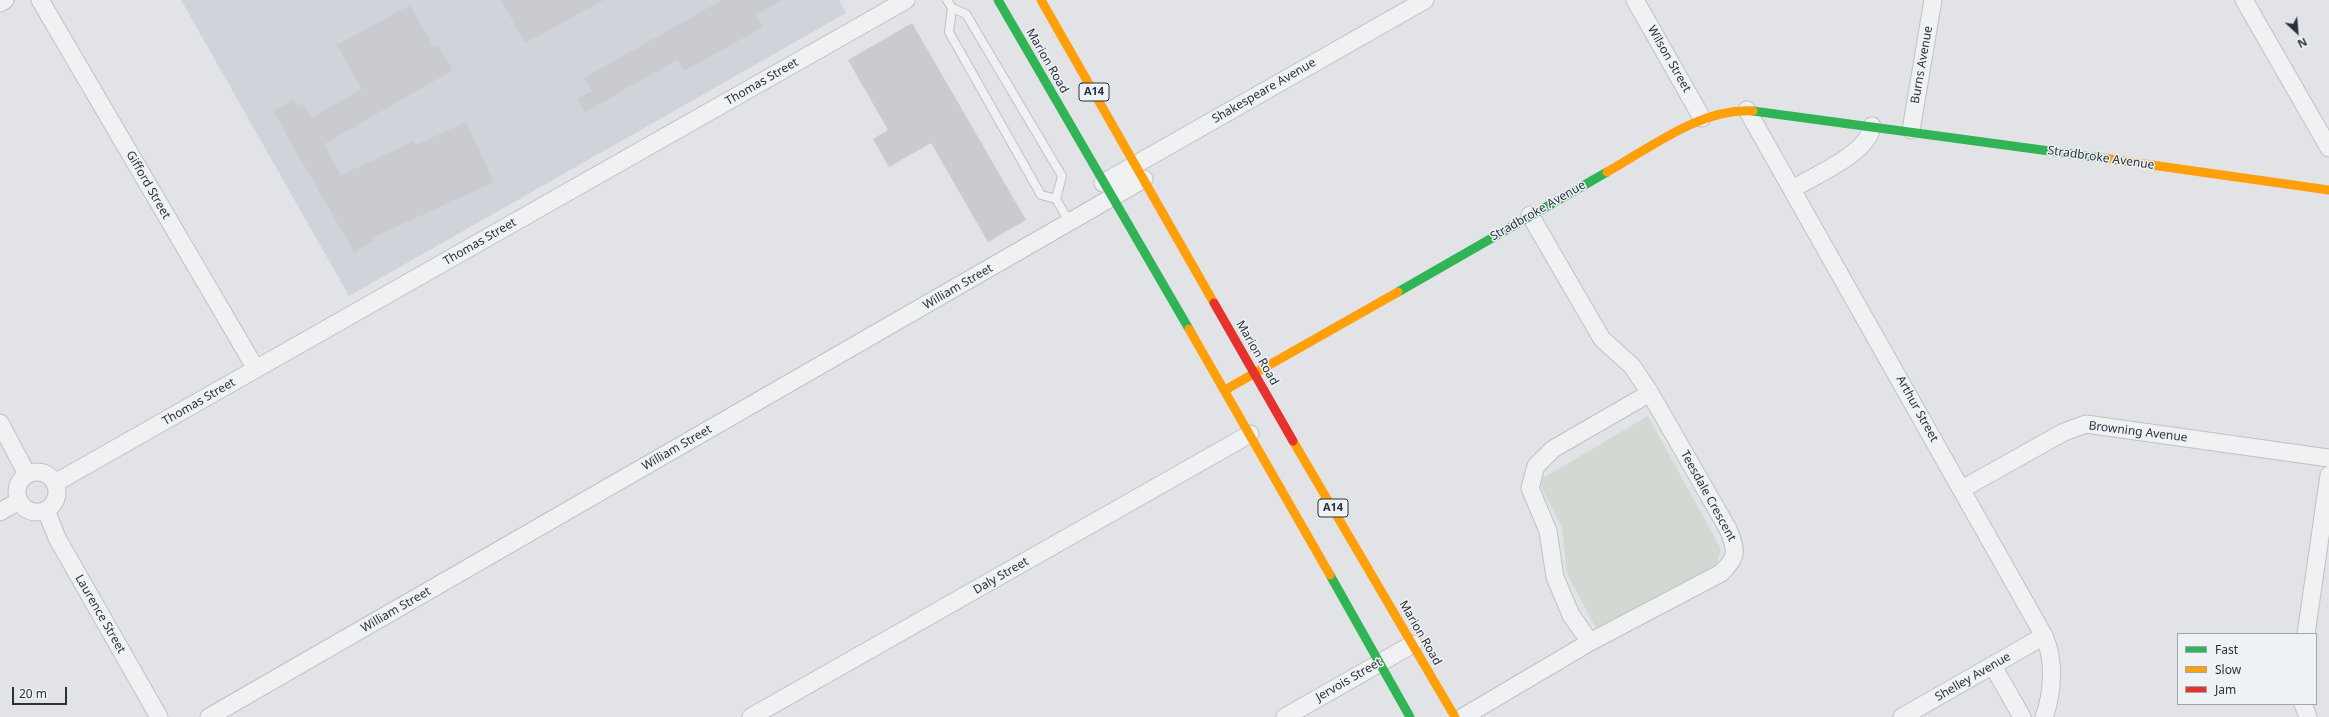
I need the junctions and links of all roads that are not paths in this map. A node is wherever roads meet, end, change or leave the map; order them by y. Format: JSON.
{"nodes":[{"id":1,"x":5,"y":0,"type":"edge"},
{"id":2,"x":40,"y":0,"type":"edge"},
{"id":3,"x":906,"y":0,"type":"edge"},
{"id":4,"x":947,"y":0,"type":"edge"},
{"id":5,"x":998,"y":0,"type":"edge"},
{"id":6,"x":1041,"y":0,"type":"edge"},
{"id":7,"x":1425,"y":0,"type":"edge"},
{"id":8,"x":1635,"y":0,"type":"edge"},
{"id":9,"x":1933,"y":0,"type":"edge"},
{"id":10,"x":2244,"y":0,"type":"edge"},
{"id":11,"x":0,"y":3,"type":"edge"},
{"id":12,"x":952,"y":8,"type":"junction"},
{"id":13,"x":1747,"y":110,"type":"junction"},
{"id":14,"x":1702,"y":118,"type":"junction"},
{"id":15,"x":1872,"y":126,"type":"junction"},
{"id":16,"x":1911,"y":130,"type":"junction"},
{"id":17,"x":2329,"y":148,"type":"edge"},
{"id":18,"x":1136,"y":164,"type":"junction"},
{"id":19,"x":1144,"y":179,"type":"junction"},
{"id":20,"x":1103,"y":183,"type":"junction"},
{"id":21,"x":1792,"y":189,"type":"junction"},
{"id":22,"x":2329,"y":190,"type":"edge"},
{"id":23,"x":1112,"y":198,"type":"junction"},
{"id":24,"x":1056,"y":199,"type":"junction"},
{"id":25,"x":1530,"y":215,"type":"junction"},
{"id":26,"x":1070,"y":222,"type":"junction"},
{"id":27,"x":256,"y":369,"type":"junction"},
{"id":28,"x":1253,"y":372,"type":"junction"},
{"id":29,"x":1224,"y":390,"type":"junction"},
{"id":30,"x":1650,"y":393,"type":"junction"},
{"id":31,"x":0,"y":423,"type":"edge"},
{"id":32,"x":1250,"y":434,"type":"junction"},
{"id":33,"x":2329,"y":458,"type":"edge"},
{"id":34,"x":27,"y":474,"type":"junction"},
{"id":35,"x":2329,"y":475,"type":"edge"},
{"id":36,"x":55,"y":483,"type":"junction"},
{"id":37,"x":1962,"y":489,"type":"junction"},
{"id":38,"x":19,"y":501,"type":"junction"},
{"id":39,"x":46,"y":510,"type":"junction"},
{"id":40,"x":0,"y":512,"type":"edge"},
{"id":41,"x":2306,"y":633,"type":"edge"},
{"id":42,"x":2044,"y":636,"type":"junction"},
{"id":43,"x":1590,"y":642,"type":"junction"},
{"id":44,"x":1413,"y":644,"type":"junction"},
{"id":45,"x":1379,"y":663,"type":"junction"},
{"id":46,"x":1993,"y":666,"type":"junction"},
{"id":47,"x":2303,"y":705,"type":"edge"},
{"id":48,"x":159,"y":717,"type":"edge"},
{"id":49,"x":209,"y":717,"type":"edge"},
{"id":50,"x":751,"y":717,"type":"edge"},
{"id":51,"x":1285,"y":717,"type":"edge"},
{"id":52,"x":1410,"y":717,"type":"edge"},
{"id":53,"x":1455,"y":717,"type":"edge"},
{"id":54,"x":1463,"y":717,"type":"edge"},
{"id":55,"x":1902,"y":717,"type":"edge"},
{"id":56,"x":2022,"y":717,"type":"edge"},
{"id":57,"x":2044,"y":717,"type":"edge"},
{"id":58,"x":2308,"y":717,"type":"edge"}],
"edges":[{"from":1,"to":11,"type":"street"},
{"from":2,"to":27,"type":"street","name":"Gifford Street"},
{"from":3,"to":27,"type":"street","name":"Thomas Street"},
{"from":4,"to":12,"type":"lane"},
{"from":5,"to":20,"type":"main road","name":"Marion Road"},
{"from":6,"to":18,"type":"main road","name":"Marion Road","number":"A14"},
{"from":7,"to":18,"type":"street","name":"Shakespeare Avenue"},
{"from":8,"to":14,"type":"street","name":"Wilson Street"},
{"from":9,"to":16,"type":"street","name":"Burns Avenue"},
{"from":10,"to":17,"type":"street"},
{"from":12,"to":24,"type":"lane"},
{"from":12,"to":24,"type":"lane"},
{"from":13,"to":14,"type":"main road","name":"Stradbroke Avenue"},
{"from":13,"to":15,"type":"main road","name":"Stradbroke Avenue"},
{"from":13,"to":21,"type":"street","name":"Arthur Street"},
{"from":14,"to":25,"type":"main road","name":"Stradbroke Avenue"},
{"from":15,"to":16,"type":"main road","name":"Stradbroke Avenue"},
{"from":15,"to":21,"type":"street"},
{"from":16,"to":22,"type":"main road","name":"Stradbroke Avenue"},
{"from":18,"to":19,"type":"main road","name":"Marion Road","number":"A14"},
{"from":18,"to":20,"type":"street","name":"Shakespeare Avenue"},
{"from":19,"to":23,"type":"street","name":"William Street"},
{"from":19,"to":28,"type":"main road","name":"Marion Road","number":"A14"},
{"from":20,"to":23,"type":"main road","name":"Marion Road"},
{"from":21,"to":37,"type":"street","name":"Arthur Street"},
{"from":23,"to":26,"type":"street","name":"William Street"},
{"from":23,"to":29,"type":"main road","name":"Marion Road"},
{"from":24,"to":26,"type":"lane"},
{"from":25,"to":28,"type":"main road","name":"Stradbroke Avenue"},
{"from":25,"to":30,"type":"street","name":"Teesdale Crescent"},
{"from":26,"to":49,"type":"street","name":"William Street"},
{"from":27,"to":36,"type":"street","name":"Thomas Street"},
{"from":28,"to":29,"type":"main road","name":"Stradbroke Avenue"},
{"from":28,"to":44,"type":"main road","name":"Marion Road","number":"A14"},
{"from":29,"to":32,"type":"main road","name":"Marion Road"},
{"from":30,"to":43,"type":"street"},
{"from":30,"to":43,"type":"street","name":"Teesdale Crescent"},
{"from":31,"to":34,"type":"street"},
{"from":32,"to":45,"type":"main road","name":"Marion Road"},
{"from":32,"to":50,"type":"street","name":"Daly Street"},
{"from":33,"to":37,"type":"street","name":"Browning Avenue"},
{"from":34,"to":36,"type":"street"},
{"from":34,"to":38,"type":"street"},
{"from":35,"to":41,"type":"street"},
{"from":36,"to":39,"type":"street"},
{"from":37,"to":42,"type":"street","name":"Arthur Street"},
{"from":38,"to":39,"type":"street"},
{"from":38,"to":40,"type":"street"},
{"from":39,"to":48,"type":"street","name":"Laurence Street"},
{"from":42,"to":46,"type":"street","name":"Shelley Avenue"},
{"from":42,"to":57,"type":"street","name":"Arthur Street"},
{"from":43,"to":54,"type":"street","name":"Teesdale Crescent"},
{"from":44,"to":45,"type":"street","name":"Jervois Street"},
{"from":44,"to":53,"type":"main road","name":"Marion Road","number":"A14"},
{"from":45,"to":51,"type":"street","name":"Jervois Street"},
{"from":45,"to":52,"type":"main road","name":"Marion Road"},
{"from":46,"to":55,"type":"street","name":"Shelley Avenue"},
{"from":46,"to":56,"type":"street"},
{"from":47,"to":58,"type":"street"}]}
